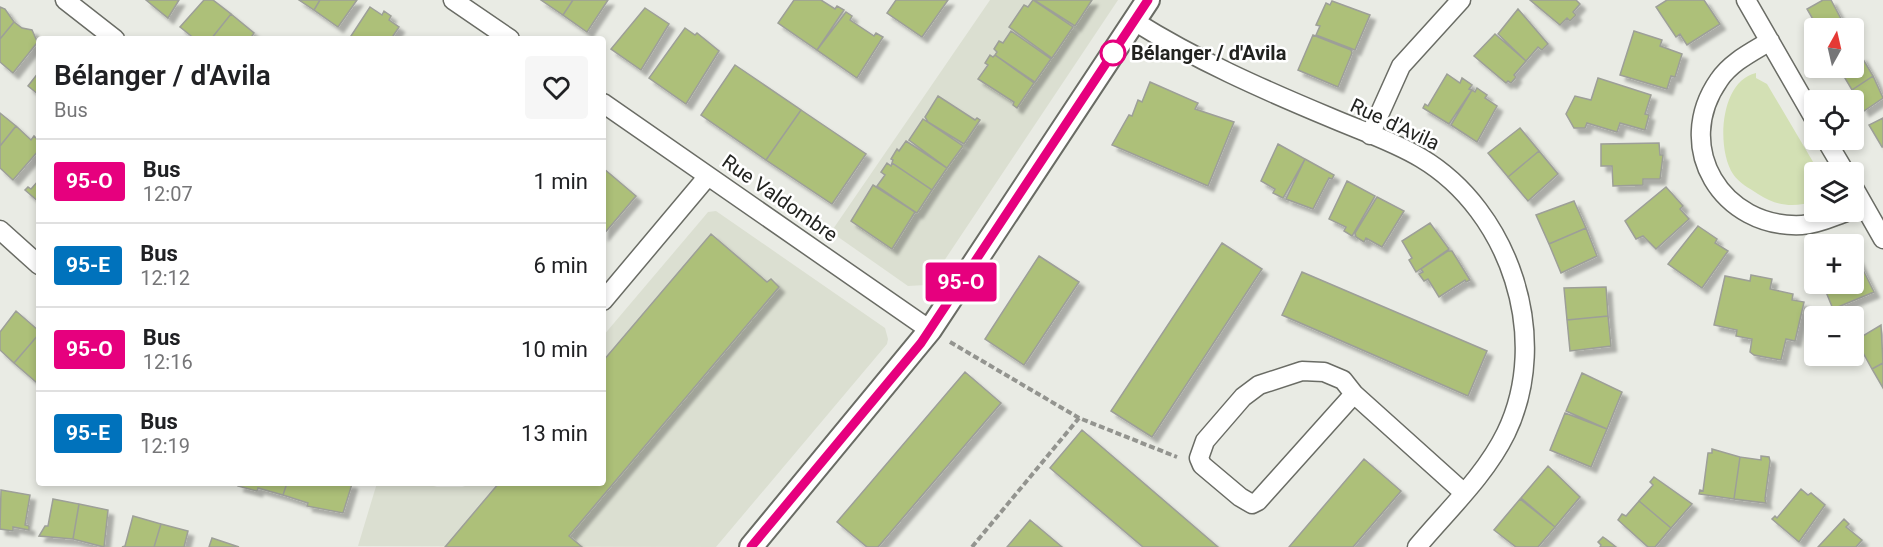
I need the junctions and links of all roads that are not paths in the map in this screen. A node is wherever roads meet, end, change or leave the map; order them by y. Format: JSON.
{"nodes":[{"id":1,"x":65,"y":0,"type":"edge"},
{"id":2,"x":453,"y":0,"type":"edge"},
{"id":3,"x":1148,"y":0,"type":"edge"},
{"id":4,"x":1461,"y":0,"type":"edge"},
{"id":5,"x":1746,"y":0,"type":"edge"},
{"id":6,"x":1134,"y":21,"type":"junction"},
{"id":7,"x":111,"y":36,"type":"edge"},
{"id":8,"x":506,"y":36,"type":"edge"},
{"id":9,"x":1770,"y":41,"type":"junction"},
{"id":10,"x":1804,"y":101,"type":"edge"},
{"id":11,"x":606,"y":106,"type":"edge"},
{"id":12,"x":1370,"y":135,"type":"junction"},
{"id":13,"x":708,"y":176,"type":"junction"},
{"id":14,"x":1864,"y":219,"type":"edge"},
{"id":15,"x":1813,"y":222,"type":"edge"},
{"id":16,"x":0,"y":230,"type":"edge"},
{"id":17,"x":1883,"y":239,"type":"edge"},
{"id":18,"x":36,"y":262,"type":"edge"},
{"id":19,"x":606,"y":297,"type":"edge"},
{"id":20,"x":930,"y":330,"type":"junction"},
{"id":21,"x":1354,"y":394,"type":"junction"},
{"id":22,"x":1463,"y":492,"type":"junction"},
{"id":23,"x":751,"y":547,"type":"edge"},
{"id":24,"x":1417,"y":547,"type":"edge"}],
"edges":[{"from":1,"to":7,"type":"street"},
{"from":2,"to":8,"type":"street"},
{"from":3,"to":6,"type":"street"},
{"from":4,"to":12,"type":"street"},
{"from":5,"to":9,"type":"street"},
{"from":6,"to":12,"type":"street","name":"Rue d'Avila"},
{"from":6,"to":20,"type":"street"},
{"from":9,"to":10,"type":"street"},
{"from":9,"to":15,"type":"street"},
{"from":11,"to":13,"type":"street","name":"Rue Valdombre"},
{"from":12,"to":22,"type":"street","name":"Rue d'Avila"},
{"from":13,"to":19,"type":"street"},
{"from":13,"to":20,"type":"street","name":"Rue Valdombre"},
{"from":14,"to":17,"type":"street"},
{"from":16,"to":18,"type":"street"},
{"from":20,"to":23,"type":"street"},
{"from":21,"to":21,"type":"street"},
{"from":21,"to":22,"type":"street"},
{"from":22,"to":24,"type":"street","name":"Rue d'Avila"}]}
